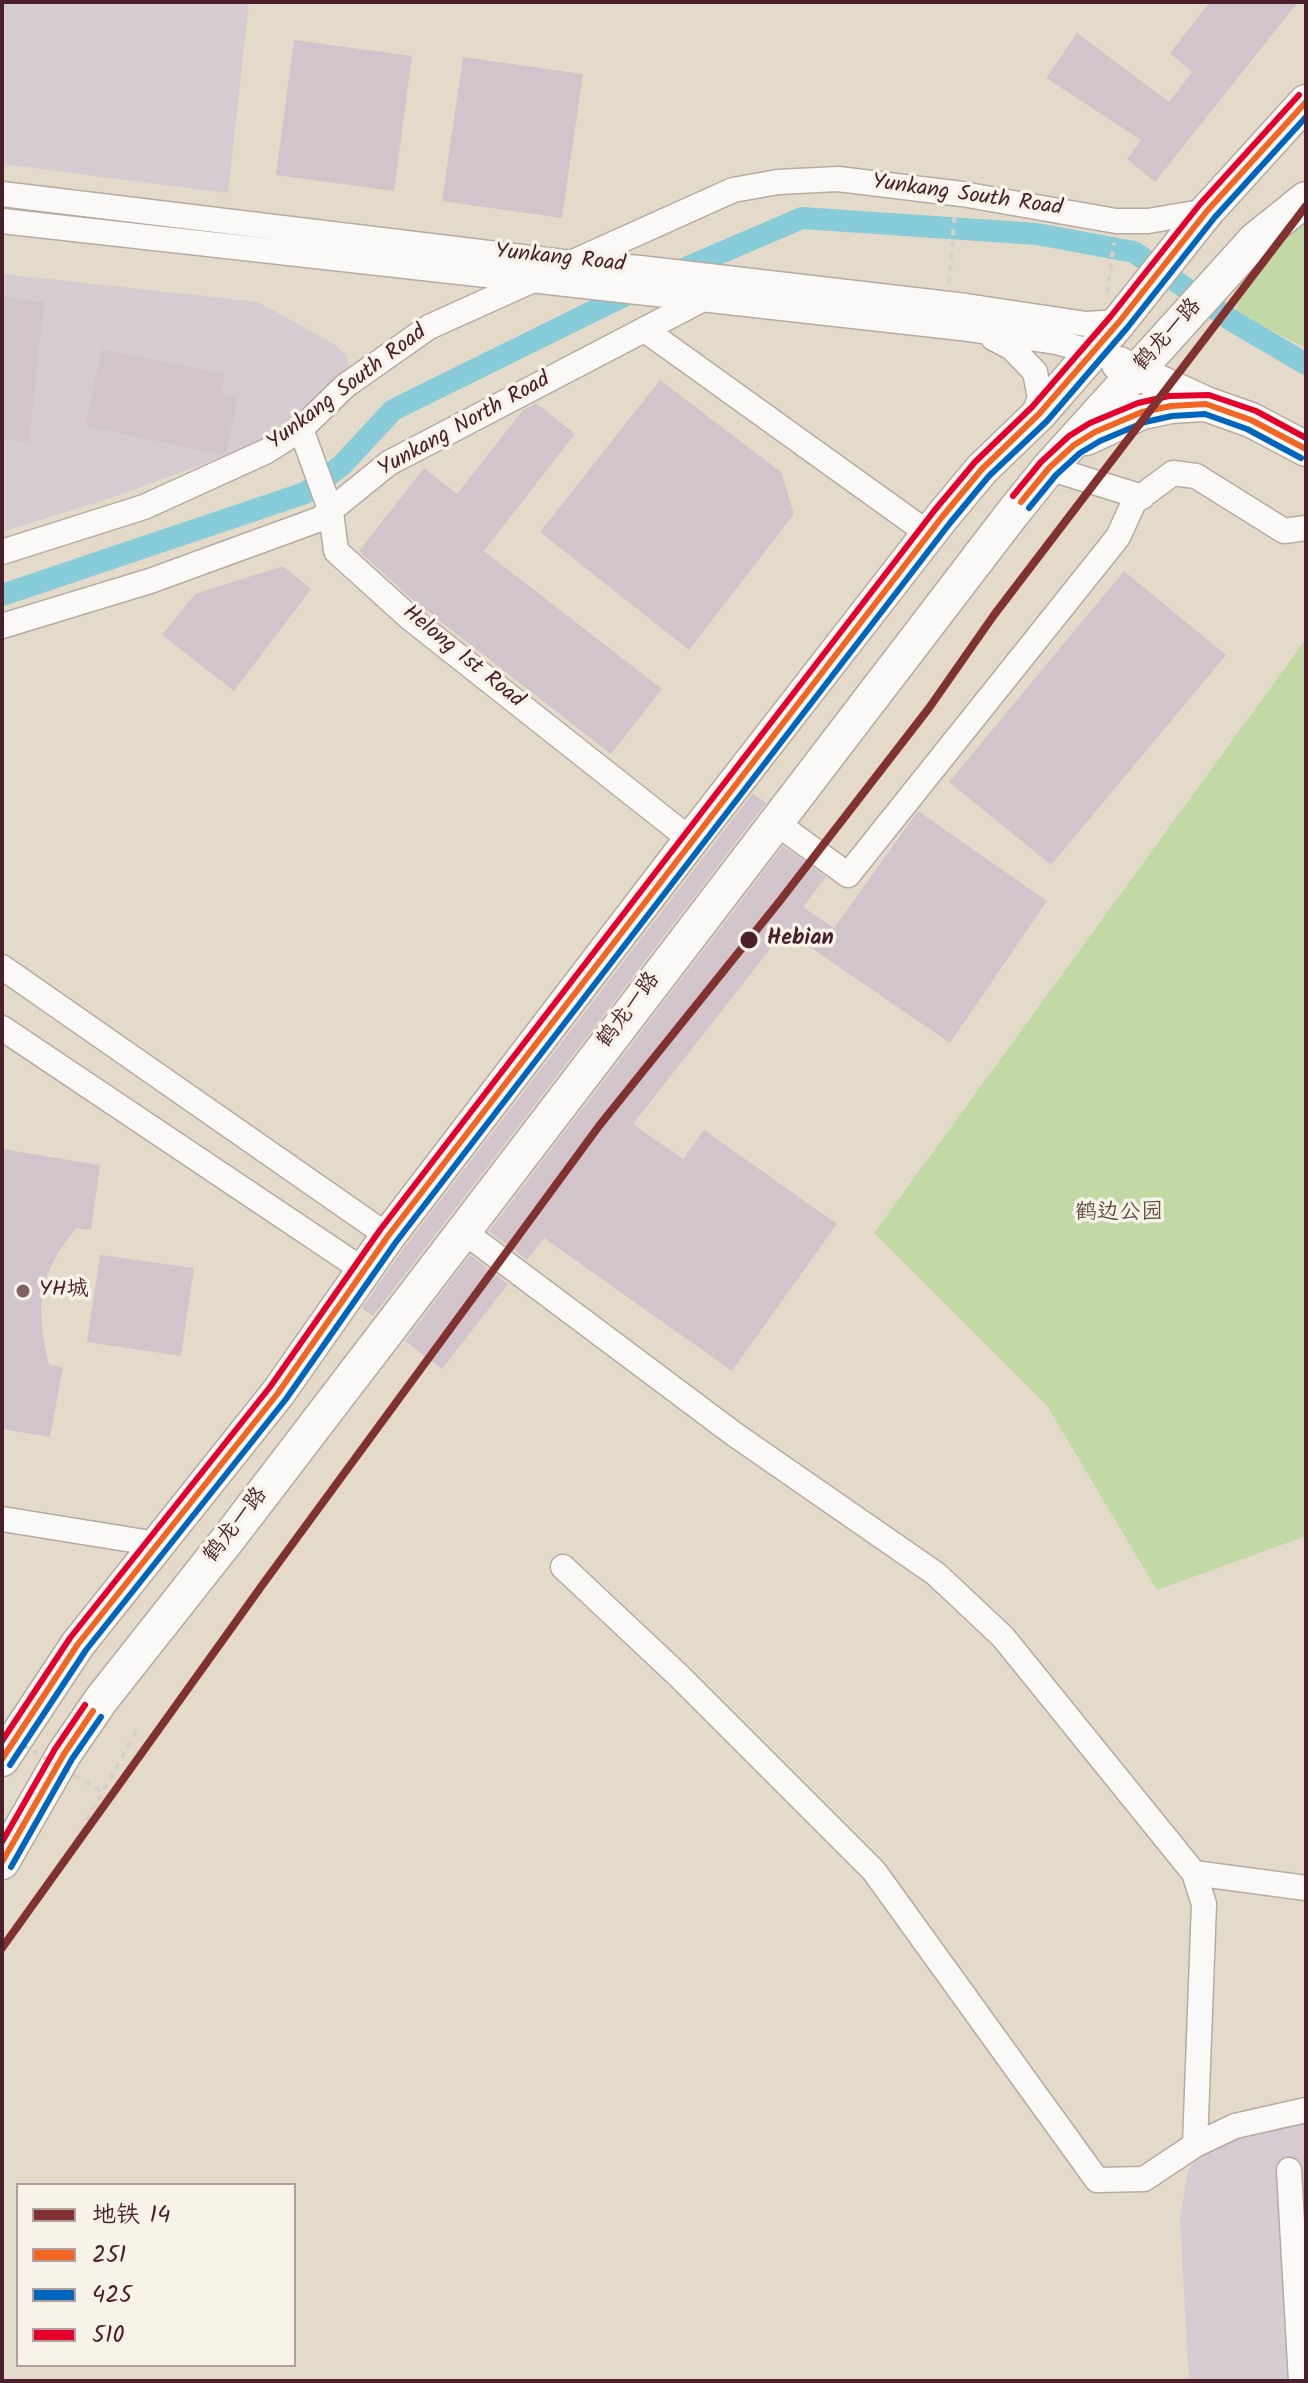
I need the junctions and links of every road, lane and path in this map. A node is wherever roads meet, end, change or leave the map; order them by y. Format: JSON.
{"nodes":[{"id":1,"x":1306,"y":102,"type":"edge"},
{"id":2,"x":2,"y":194,"type":"edge"},
{"id":3,"x":956,"y":194,"type":"junction"},
{"id":4,"x":1306,"y":199,"type":"edge"},
{"id":5,"x":1207,"y":211,"type":"junction"},
{"id":6,"x":2,"y":221,"type":"edge"},
{"id":7,"x":1115,"y":236,"type":"dead end"},
{"id":8,"x":571,"y":263,"type":"junction"},
{"id":9,"x":1111,"y":274,"type":"dead end"},
{"id":10,"x":534,"y":280,"type":"junction"},
{"id":11,"x":694,"y":299,"type":"junction"},
{"id":12,"x":948,"y":304,"type":"junction"},
{"id":13,"x":1119,"y":322,"type":"junction"},
{"id":14,"x":645,"y":330,"type":"junction"},
{"id":15,"x":976,"y":331,"type":"junction"},
{"id":16,"x":1093,"y":352,"type":"junction"},
{"id":17,"x":1137,"y":372,"type":"junction"},
{"id":18,"x":1206,"y":404,"type":"junction"},
{"id":19,"x":1031,"y":422,"type":"junction"},
{"id":20,"x":301,"y":429,"type":"junction"},
{"id":21,"x":1306,"y":449,"type":"edge"},
{"id":22,"x":1054,"y":463,"type":"junction"},
{"id":23,"x":1142,"y":497,"type":"junction"},
{"id":24,"x":331,"y":512,"type":"junction"},
{"id":25,"x":1306,"y":528,"type":"edge"},
{"id":26,"x":929,"y":534,"type":"junction"},
{"id":27,"x":2,"y":552,"type":"edge"},
{"id":28,"x":2,"y":626,"type":"edge"},
{"id":29,"x":775,"y":822,"type":"junction"},
{"id":30,"x":691,"y":840,"type":"junction"},
{"id":31,"x":2,"y":967,"type":"edge"},
{"id":32,"x":6,"y":1039,"type":"edge"},
{"id":33,"x":463,"y":1231,"type":"junction"},
{"id":34,"x":388,"y":1236,"type":"junction"},
{"id":35,"x":363,"y":1270,"type":"junction"},
{"id":36,"x":2,"y":1519,"type":"edge"},
{"id":37,"x":157,"y":1544,"type":"junction"},
{"id":38,"x":563,"y":1567,"type":"dead end"},
{"id":39,"x":139,"y":1727,"type":"dead end"},
{"id":40,"x":2,"y":1733,"type":"edge"},
{"id":41,"x":2,"y":1759,"type":"edge"},
{"id":42,"x":103,"y":1792,"type":"junction"},
{"id":43,"x":69,"y":1852,"type":"dead end"},
{"id":44,"x":2,"y":1862,"type":"edge"},
{"id":45,"x":1194,"y":1873,"type":"junction"},
{"id":46,"x":1306,"y":1888,"type":"edge"},
{"id":47,"x":1306,"y":2110,"type":"edge"},
{"id":48,"x":1195,"y":2145,"type":"junction"},
{"id":49,"x":1289,"y":2170,"type":"dead end"},
{"id":50,"x":1301,"y":2381,"type":"edge"}],
"edges":[{"from":1,"to":5,"type":"highway","name":"鹤龙一路"},
{"from":2,"to":8,"type":"street","name":"Yunkang Road"},
{"from":3,"to":5,"type":"street","name":"Yunkang South Road"},
{"from":3,"to":8,"type":"street","name":"Yunkang South Road"},
{"from":3,"to":12,"type":"path"},
{"from":4,"to":17,"type":"highway","name":"鹤龙一路"},
{"from":5,"to":13,"type":"highway","name":"鹤龙一路"},
{"from":6,"to":10,"type":"street","name":"Yunkang Road"},
{"from":7,"to":9,"type":"path"},
{"from":8,"to":10,"type":"street","name":"Yunkang South Road"},
{"from":8,"to":12,"type":"street","name":"Yunkang Road"},
{"from":10,"to":11,"type":"street","name":"Yunkang Road"},
{"from":10,"to":20,"type":"street","name":"Yunkang South Road"},
{"from":11,"to":14,"type":"street","name":"Yunkang North Road"},
{"from":11,"to":15,"type":"street","name":"Yunkang Road"},
{"from":12,"to":13,"type":"street","name":"Yunkang Road"},
{"from":13,"to":16,"type":"highway","name":"鹤龙一路"},
{"from":14,"to":24,"type":"street","name":"Yunkang North Road"},
{"from":14,"to":26,"type":"street"},
{"from":15,"to":16,"type":"street","name":"Yunkang Road"},
{"from":15,"to":19,"type":"street"},
{"from":16,"to":17,"type":"highway"},
{"from":16,"to":19,"type":"highway","name":"鹤龙一路"},
{"from":17,"to":18,"type":"highway"},
{"from":17,"to":22,"type":"highway","name":"鹤龙一路"},
{"from":18,"to":21,"type":"highway"},
{"from":18,"to":22,"type":"highway"},
{"from":19,"to":26,"type":"highway","name":"鹤龙一路"},
{"from":20,"to":24,"type":"street","name":"Helong 1st Road"},
{"from":20,"to":27,"type":"street","name":"Yunkang South Road"},
{"from":22,"to":23,"type":"street"},
{"from":22,"to":29,"type":"highway","name":"鹤龙一路"},
{"from":23,"to":25,"type":"street"},
{"from":23,"to":29,"type":"street"},
{"from":24,"to":28,"type":"street","name":"Yunkang North Road"},
{"from":24,"to":30,"type":"street","name":"Helong 1st Road"},
{"from":26,"to":30,"type":"highway","name":"鹤龙一路"},
{"from":29,"to":33,"type":"highway","name":"鹤龙一路"},
{"from":30,"to":34,"type":"highway","name":"鹤龙一路"},
{"from":31,"to":34,"type":"street"},
{"from":32,"to":35,"type":"street"},
{"from":33,"to":44,"type":"highway","name":"鹤龙一路"},
{"from":33,"to":45,"type":"street"},
{"from":34,"to":35,"type":"highway","name":"鹤龙一路"},
{"from":35,"to":37,"type":"highway","name":"鹤龙一路"},
{"from":36,"to":37,"type":"street"},
{"from":37,"to":41,"type":"highway","name":"鹤龙一路"},
{"from":38,"to":48,"type":"street"},
{"from":39,"to":42,"type":"path"},
{"from":40,"to":42,"type":"path","bridge":true},
{"from":42,"to":43,"type":"path"},
{"from":45,"to":46,"type":"street"},
{"from":45,"to":48,"type":"street"},
{"from":47,"to":48,"type":"street"},
{"from":49,"to":50,"type":"street"}]}
